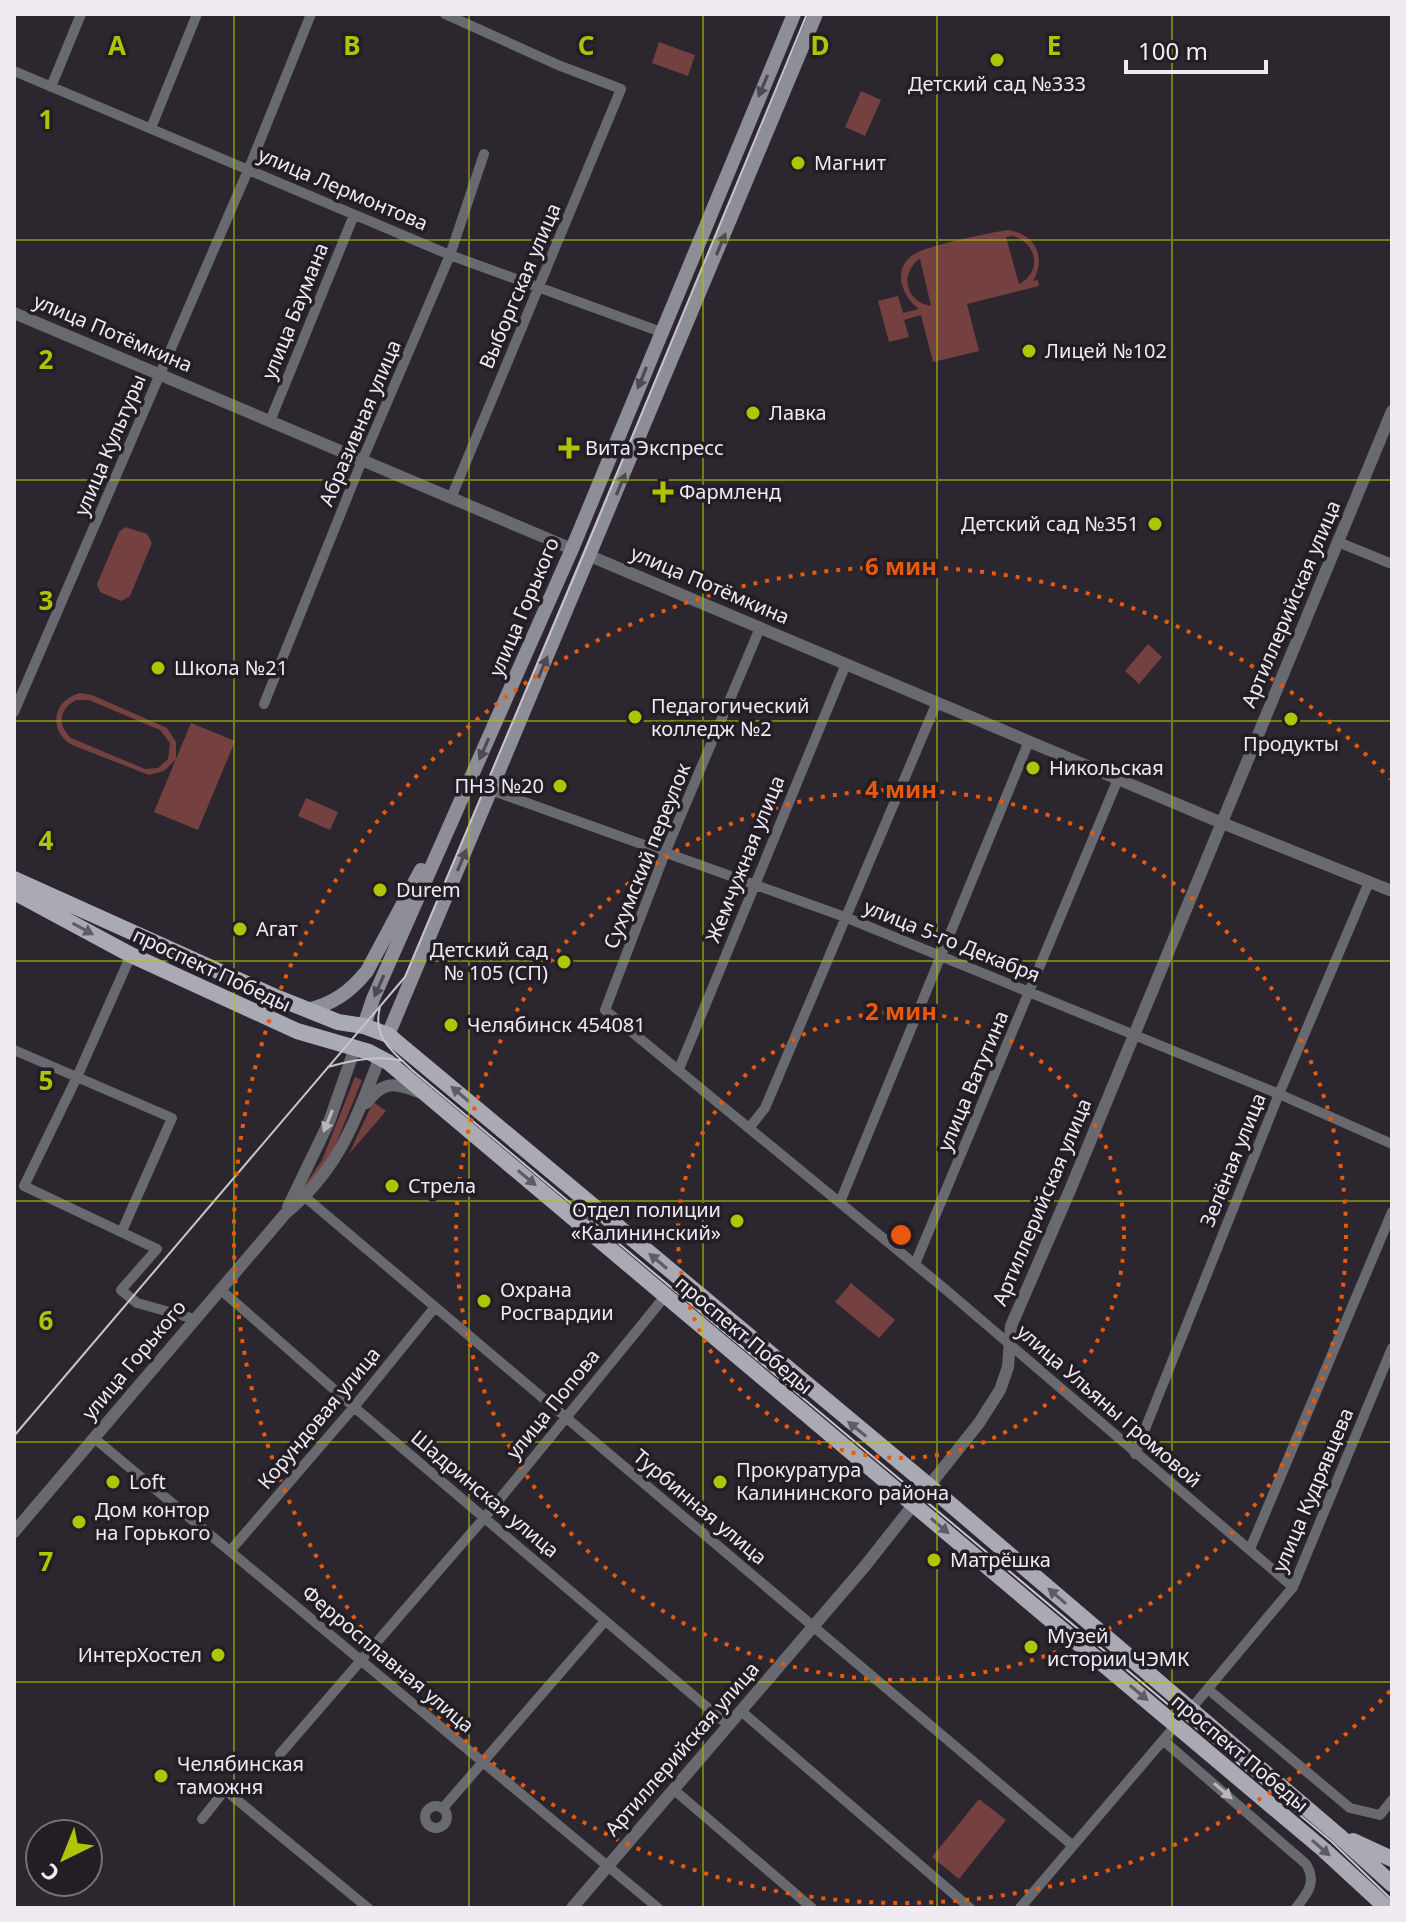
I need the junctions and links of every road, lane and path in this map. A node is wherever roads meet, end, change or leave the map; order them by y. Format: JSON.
{"nodes":[{"id":1,"x":81,"y":14,"type":"edge"},
{"id":2,"x":197,"y":14,"type":"edge"},
{"id":3,"x":311,"y":14,"type":"edge"},
{"id":4,"x":445,"y":14,"type":"edge"},
{"id":5,"x":791,"y":15,"type":"edge"},
{"id":6,"x":814,"y":20,"type":"edge"},
{"id":7,"x":14,"y":71,"type":"edge"},
{"id":8,"x":51,"y":87,"type":"junction"},
{"id":9,"x":151,"y":128,"type":"junction"},
{"id":10,"x":484,"y":154,"type":"dead end"},
{"id":11,"x":249,"y":168,"type":"junction"},
{"id":12,"x":354,"y":215,"type":"junction"},
{"id":13,"x":450,"y":255,"type":"junction"},
{"id":14,"x":539,"y":286,"type":"junction"},
{"id":15,"x":14,"y":313,"type":"edge"},
{"id":16,"x":661,"y":332,"type":"junction"},
{"id":17,"x":160,"y":375,"type":"junction"},
{"id":18,"x":1392,"y":411,"type":"edge"},
{"id":19,"x":270,"y":421,"type":"junction"},
{"id":20,"x":364,"y":461,"type":"junction"},
{"id":21,"x":451,"y":498,"type":"junction"},
{"id":22,"x":1338,"y":542,"type":"junction"},
{"id":23,"x":572,"y":549,"type":"junction"},
{"id":24,"x":590,"y":556,"type":"junction"},
{"id":25,"x":1392,"y":564,"type":"edge"},
{"id":26,"x":760,"y":628,"type":"junction"},
{"id":27,"x":846,"y":664,"type":"junction"},
{"id":28,"x":505,"y":702,"type":"junction"},
{"id":29,"x":937,"y":702,"type":"junction"},
{"id":30,"x":264,"y":704,"type":"dead end"},
{"id":31,"x":14,"y":712,"type":"edge"},
{"id":32,"x":525,"y":712,"type":"junction"},
{"id":33,"x":1029,"y":741,"type":"junction"},
{"id":34,"x":1118,"y":779,"type":"junction"},
{"id":35,"x":491,"y":790,"type":"junction"},
{"id":36,"x":1222,"y":823,"type":"junction"},
{"id":37,"x":447,"y":833,"type":"junction"},
{"id":38,"x":665,"y":853,"type":"junction"},
{"id":39,"x":14,"y":879,"type":"edge"},
{"id":40,"x":1369,"y":882,"type":"junction"},
{"id":41,"x":754,"y":884,"type":"junction"},
{"id":42,"x":1392,"y":891,"type":"edge"},
{"id":43,"x":14,"y":892,"type":"edge"},
{"id":44,"x":845,"y":917,"type":"junction"},
{"id":45,"x":131,"y":955,"type":"junction"},
{"id":46,"x":940,"y":955,"type":"junction"},
{"id":47,"x":1030,"y":993,"type":"junction"},
{"id":48,"x":307,"y":1010,"type":"junction"},
{"id":49,"x":605,"y":1010,"type":"joint"},
{"id":50,"x":364,"y":1026,"type":"junction"},
{"id":51,"x":1135,"y":1034,"type":"junction"},
{"id":52,"x":388,"y":1035,"type":"junction"},
{"id":53,"x":355,"y":1048,"type":"junction"},
{"id":54,"x":14,"y":1050,"type":"edge"},
{"id":55,"x":380,"y":1057,"type":"junction"},
{"id":56,"x":679,"y":1069,"type":"junction"},
{"id":57,"x":77,"y":1077,"type":"junction"},
{"id":58,"x":1279,"y":1094,"type":"junction"},
{"id":59,"x":427,"y":1095,"type":"junction"},
{"id":60,"x":357,"y":1115,"type":"junction"},
{"id":61,"x":750,"y":1127,"type":"junction"},
{"id":62,"x":1392,"y":1144,"type":"edge"},
{"id":63,"x":305,"y":1197,"type":"junction"},
{"id":64,"x":840,"y":1202,"type":"junction"},
{"id":65,"x":1392,"y":1212,"type":"edge"},
{"id":66,"x":285,"y":1214,"type":"junction"},
{"id":67,"x":122,"y":1231,"type":"junction"},
{"id":68,"x":915,"y":1264,"type":"junction"},
{"id":69,"x":220,"y":1289,"type":"junction"},
{"id":70,"x":666,"y":1295,"type":"junction"},
{"id":71,"x":435,"y":1307,"type":"junction"},
{"id":72,"x":195,"y":1319,"type":"junction"},
{"id":73,"x":1011,"y":1345,"type":"junction"},
{"id":74,"x":1392,"y":1348,"type":"edge"},
{"id":75,"x":354,"y":1407,"type":"junction"},
{"id":76,"x":565,"y":1417,"type":"junction"},
{"id":77,"x":94,"y":1438,"type":"junction"},
{"id":78,"x":1135,"y":1454,"type":"junction"},
{"id":79,"x":929,"y":1486,"type":"junction"},
{"id":80,"x":914,"y":1504,"type":"junction"},
{"id":81,"x":485,"y":1517,"type":"junction"},
{"id":82,"x":14,"y":1532,"type":"edge"},
{"id":83,"x":1250,"y":1549,"type":"junction"},
{"id":84,"x":230,"y":1551,"type":"junction"},
{"id":85,"x":1293,"y":1587,"type":"junction"},
{"id":86,"x":605,"y":1621,"type":"junction"},
{"id":87,"x":813,"y":1626,"type":"junction"},
{"id":88,"x":360,"y":1659,"type":"junction"},
{"id":89,"x":1209,"y":1690,"type":"junction"},
{"id":90,"x":1190,"y":1710,"type":"junction"},
{"id":91,"x":741,"y":1711,"type":"junction"},
{"id":92,"x":728,"y":1725,"type":"junction"},
{"id":93,"x":1176,"y":1725,"type":"junction"},
{"id":94,"x":1164,"y":1741,"type":"junction"},
{"id":95,"x":280,"y":1754,"type":"dead end"},
{"id":96,"x":482,"y":1761,"type":"junction"},
{"id":97,"x":673,"y":1789,"type":"junction"},
{"id":98,"x":1392,"y":1800,"type":"edge"},
{"id":99,"x":443,"y":1808,"type":"dead end"},
{"id":100,"x":202,"y":1819,"type":"dead end"},
{"id":101,"x":1338,"y":1835,"type":"junction"},
{"id":102,"x":1072,"y":1845,"type":"junction"},
{"id":103,"x":1392,"y":1859,"type":"edge"},
{"id":104,"x":608,"y":1865,"type":"junction"},
{"id":105,"x":1392,"y":1884,"type":"edge"},
{"id":106,"x":368,"y":1908,"type":"edge"},
{"id":107,"x":572,"y":1908,"type":"edge"},
{"id":108,"x":658,"y":1908,"type":"edge"},
{"id":109,"x":812,"y":1908,"type":"edge"},
{"id":110,"x":970,"y":1908,"type":"edge"},
{"id":111,"x":1020,"y":1908,"type":"edge"},
{"id":112,"x":1296,"y":1908,"type":"edge"},
{"id":113,"x":1387,"y":1908,"type":"edge"}],
"edges":[{"from":1,"to":8,"type":"street"},
{"from":2,"to":9,"type":"street"},
{"from":3,"to":11,"type":"street","name":"улица Культуры"},
{"from":4,"to":14,"type":"street","name":"Выборгская улица"},
{"from":5,"to":6,"type":"main road"},
{"from":5,"to":16,"type":"main road","name":"улица Горького","one_way":true},
{"from":24,"to":6,"type":"main road","name":"улица Горького","one_way":true},
{"from":7,"to":8,"type":"street","name":"улица Лермонтова"},
{"from":8,"to":9,"type":"street","name":"улица Лермонтова"},
{"from":9,"to":11,"type":"street","name":"улица Лермонтова"},
{"from":10,"to":13,"type":"street","name":"Абразивная улица"},
{"from":11,"to":12,"type":"street","name":"улица Лермонтова"},
{"from":11,"to":17,"type":"street","name":"улица Культуры"},
{"from":12,"to":13,"type":"street","name":"улица Лермонтова"},
{"from":12,"to":19,"type":"street","name":"улица Баумана"},
{"from":13,"to":14,"type":"street","name":"улица Лермонтова"},
{"from":13,"to":20,"type":"street","name":"Абразивная улица"},
{"from":14,"to":16,"type":"street","name":"улица Лермонтова"},
{"from":14,"to":21,"type":"street","name":"Выборгская улица"},
{"from":15,"to":17,"type":"street","name":"улица Потёмкина"},
{"from":16,"to":23,"type":"main road","name":"улица Горького","one_way":true},
{"from":17,"to":19,"type":"street","name":"улица Потёмкина"},
{"from":17,"to":31,"type":"street","name":"улица Культуры"},
{"from":18,"to":22,"type":"street","name":"Артиллерийская улица"},
{"from":19,"to":20,"type":"street","name":"улица Потёмкина"},
{"from":20,"to":21,"type":"street","name":"улица Потёмкина"},
{"from":20,"to":30,"type":"street","name":"Абразивная улица"},
{"from":21,"to":23,"type":"street","name":"улица Потёмкина"},
{"from":22,"to":25,"type":"street"},
{"from":22,"to":36,"type":"street","name":"Артиллерийская улица"},
{"from":23,"to":24,"type":"main road","name":"улица Потёмкина"},
{"from":23,"to":28,"type":"main road","name":"улица Горького"},
{"from":24,"to":26,"type":"street","name":"улица Потёмкина"},
{"from":32,"to":24,"type":"main road","name":"улица Горького","one_way":true},
{"from":26,"to":27,"type":"street","name":"улица Потёмкина"},
{"from":26,"to":38,"type":"street","name":"Сухумский переулок"},
{"from":27,"to":29,"type":"street","name":"улица Потёмкина"},
{"from":27,"to":41,"type":"street","name":"Жемчужная улица"},
{"from":28,"to":32,"type":"main road"},
{"from":28,"to":37,"type":"main road","name":"улица Горького","one_way":true},
{"from":29,"to":33,"type":"street","name":"улица Потёмкина"},
{"from":29,"to":44,"type":"street"},
{"from":32,"to":35,"type":"main road","name":"улица Горького"},
{"from":33,"to":34,"type":"street","name":"улица Потёмкина"},
{"from":33,"to":46,"type":"street"},
{"from":34,"to":36,"type":"street","name":"улица Потёмкина"},
{"from":34,"to":47,"type":"street","name":"улица Ватутина"},
{"from":35,"to":38,"type":"street","name":"улица 5-го Декабря"},
{"from":52,"to":35,"type":"main road","name":"улица Горького","one_way":true},
{"from":36,"to":40,"type":"street","name":"улица Потёмкина"},
{"from":36,"to":51,"type":"street","name":"Артиллерийская улица"},
{"from":37,"to":48,"type":"main road"},
{"from":37,"to":50,"type":"main road","name":"улица Горького","one_way":true},
{"from":38,"to":41,"type":"street","name":"улица 5-го Декабря"},
{"from":38,"to":49,"type":"street","name":"Сухумский переулок"},
{"from":39,"to":48,"type":"main road","name":"проспект Победы"},
{"from":40,"to":42,"type":"street","name":"улица Потёмкина"},
{"from":40,"to":58,"type":"street","name":"Зелёная улица"},
{"from":41,"to":44,"type":"street","name":"улица 5-го Декабря"},
{"from":41,"to":56,"type":"street","name":"Жемчужная улица"},
{"from":43,"to":45,"type":"main road","name":"проспект Победы","one_way":true},
{"from":44,"to":46,"type":"street","name":"улица 5-го Декабря"},
{"from":44,"to":61,"type":"street"},
{"from":45,"to":53,"type":"main road","name":"проспект Победы"},
{"from":45,"to":57,"type":"street"},
{"from":46,"to":47,"type":"street","name":"улица 5-го Декабря"},
{"from":46,"to":64,"type":"street"},
{"from":47,"to":51,"type":"street","name":"улица 5-го Декабря"},
{"from":47,"to":68,"type":"street","name":"улица Ватутина"},
{"from":48,"to":50,"type":"main road","name":"проспект Победы"},
{"from":49,"to":56,"type":"street","name":"улица Ульяны Громовой"},
{"from":50,"to":52,"type":"main road","name":"проспект Победы"},
{"from":50,"to":53,"type":"main road","name":"улица Горького"},
{"from":51,"to":58,"type":"street","name":"улица 5-го Декабря"},
{"from":51,"to":73,"type":"street","name":"Артиллерийская улица"},
{"from":52,"to":55,"type":"main road","name":"улица Горького"},
{"from":79,"to":52,"type":"main road","name":"проспект Победы","one_way":true},
{"from":53,"to":55,"type":"main road","name":"проспект Победы"},
{"from":53,"to":66,"type":"street","name":"улица Горького","one_way":true},
{"from":54,"to":57,"type":"street"},
{"from":55,"to":59,"type":"main road","name":"проспект Победы"},
{"from":55,"to":60,"type":"street","name":"улица Горького"},
{"from":56,"to":61,"type":"street","name":"улица Ульяны Громовой"},
{"from":57,"to":67,"type":"street"},
{"from":57,"to":67,"type":"street"},
{"from":58,"to":62,"type":"street","name":"улица 5-го Декабря"},
{"from":58,"to":78,"type":"street","name":"Зелёная улица"},
{"from":59,"to":60,"type":"street","name":"улица Горького"},
{"from":59,"to":70,"type":"main road","name":"проспект Победы","one_way":true},
{"from":60,"to":63,"type":"street","name":"улица Горького"},
{"from":61,"to":64,"type":"street","name":"улица Ульяны Громовой"},
{"from":63,"to":66,"type":"street","name":"улица Горького"},
{"from":63,"to":71,"type":"street","name":"Турбинная улица"},
{"from":64,"to":68,"type":"street","name":"улица Ульяны Громовой"},
{"from":65,"to":83,"type":"street","name":"улица Кудрявцева"},
{"from":66,"to":69,"type":"street","name":"улица Горького"},
{"from":67,"to":72,"type":"street"},
{"from":68,"to":73,"type":"street","name":"улица Ульяны Громовой"},
{"from":69,"to":72,"type":"street","name":"улица Горького"},
{"from":69,"to":75,"type":"street","name":"Шадринская улица"},
{"from":70,"to":76,"type":"street","name":"улица Попова"},
{"from":70,"to":80,"type":"main road","name":"проспект Победы"},
{"from":71,"to":75,"type":"street","name":"Корундовая улица"},
{"from":71,"to":76,"type":"street","name":"Турбинная улица"},
{"from":72,"to":77,"type":"street","name":"улица Горького"},
{"from":73,"to":78,"type":"street","name":"улица Ульяны Громовой"},
{"from":73,"to":79,"type":"street","name":"Артиллерийская улица"},
{"from":74,"to":85,"type":"street","name":"улица Кудрявцева"},
{"from":75,"to":81,"type":"street","name":"Шадринская улица"},
{"from":75,"to":84,"type":"street","name":"Корундовая улица"},
{"from":76,"to":81,"type":"street","name":"улица Попова"},
{"from":76,"to":87,"type":"street","name":"Турбинная улица"},
{"from":77,"to":82,"type":"street","name":"улица Горького"},
{"from":77,"to":84,"type":"street","name":"Ферросплавная улица"},
{"from":78,"to":83,"type":"street","name":"улица Ульяны Громовой"},
{"from":79,"to":80,"type":"main road","name":"Артиллерийская улица"},
{"from":90,"to":79,"type":"main road","name":"проспект Победы","one_way":true},
{"from":80,"to":87,"type":"street","name":"Артиллерийская улица"},
{"from":80,"to":93,"type":"main road","name":"проспект Победы","one_way":true},
{"from":81,"to":86,"type":"street","name":"Шадринская улица"},
{"from":81,"to":88,"type":"street","name":"улица Попова"},
{"from":83,"to":85,"type":"street","name":"улица Ульяны Громовой"},
{"from":84,"to":88,"type":"street","name":"Ферросплавная улица"},
{"from":85,"to":89,"type":"street","name":"улица Кудрявцева"},
{"from":86,"to":92,"type":"street","name":"Шадринская улица"},
{"from":86,"to":96,"type":"street"},
{"from":87,"to":91,"type":"street","name":"Артиллерийская улица"},
{"from":87,"to":102,"type":"street","name":"Турбинная улица"},
{"from":88,"to":95,"type":"street","name":"улица Попова"},
{"from":88,"to":96,"type":"street","name":"Ферросплавная улица"},
{"from":89,"to":90,"type":"street","name":"улица Кудрявцева"},
{"from":89,"to":98,"type":"street"},
{"from":90,"to":101,"type":"main road","name":"проспект Победы"},
{"from":91,"to":92,"type":"street","name":"Артиллерийская улица"},
{"from":91,"to":110,"type":"street"},
{"from":92,"to":97,"type":"street","name":"Артиллерийская улица"},
{"from":93,"to":94,"type":"street"},
{"from":93,"to":113,"type":"main road","name":"проспект Победы","one_way":true},
{"from":94,"to":102,"type":"street"},
{"from":94,"to":112,"type":"street","one_way":true},
{"from":96,"to":99,"type":"street"},
{"from":96,"to":104,"type":"street","name":"Ферросплавная улица"},
{"from":97,"to":104,"type":"street","name":"Артиллерийская улица"},
{"from":97,"to":109,"type":"street"},
{"from":100,"to":106,"type":"street"},
{"from":101,"to":103,"type":"main road"},
{"from":101,"to":105,"type":"main road","name":"проспект Победы"},
{"from":102,"to":111,"type":"street"},
{"from":104,"to":107,"type":"street","name":"Артиллерийская улица"},
{"from":104,"to":108,"type":"street","name":"Ферросплавная улица"}]}
